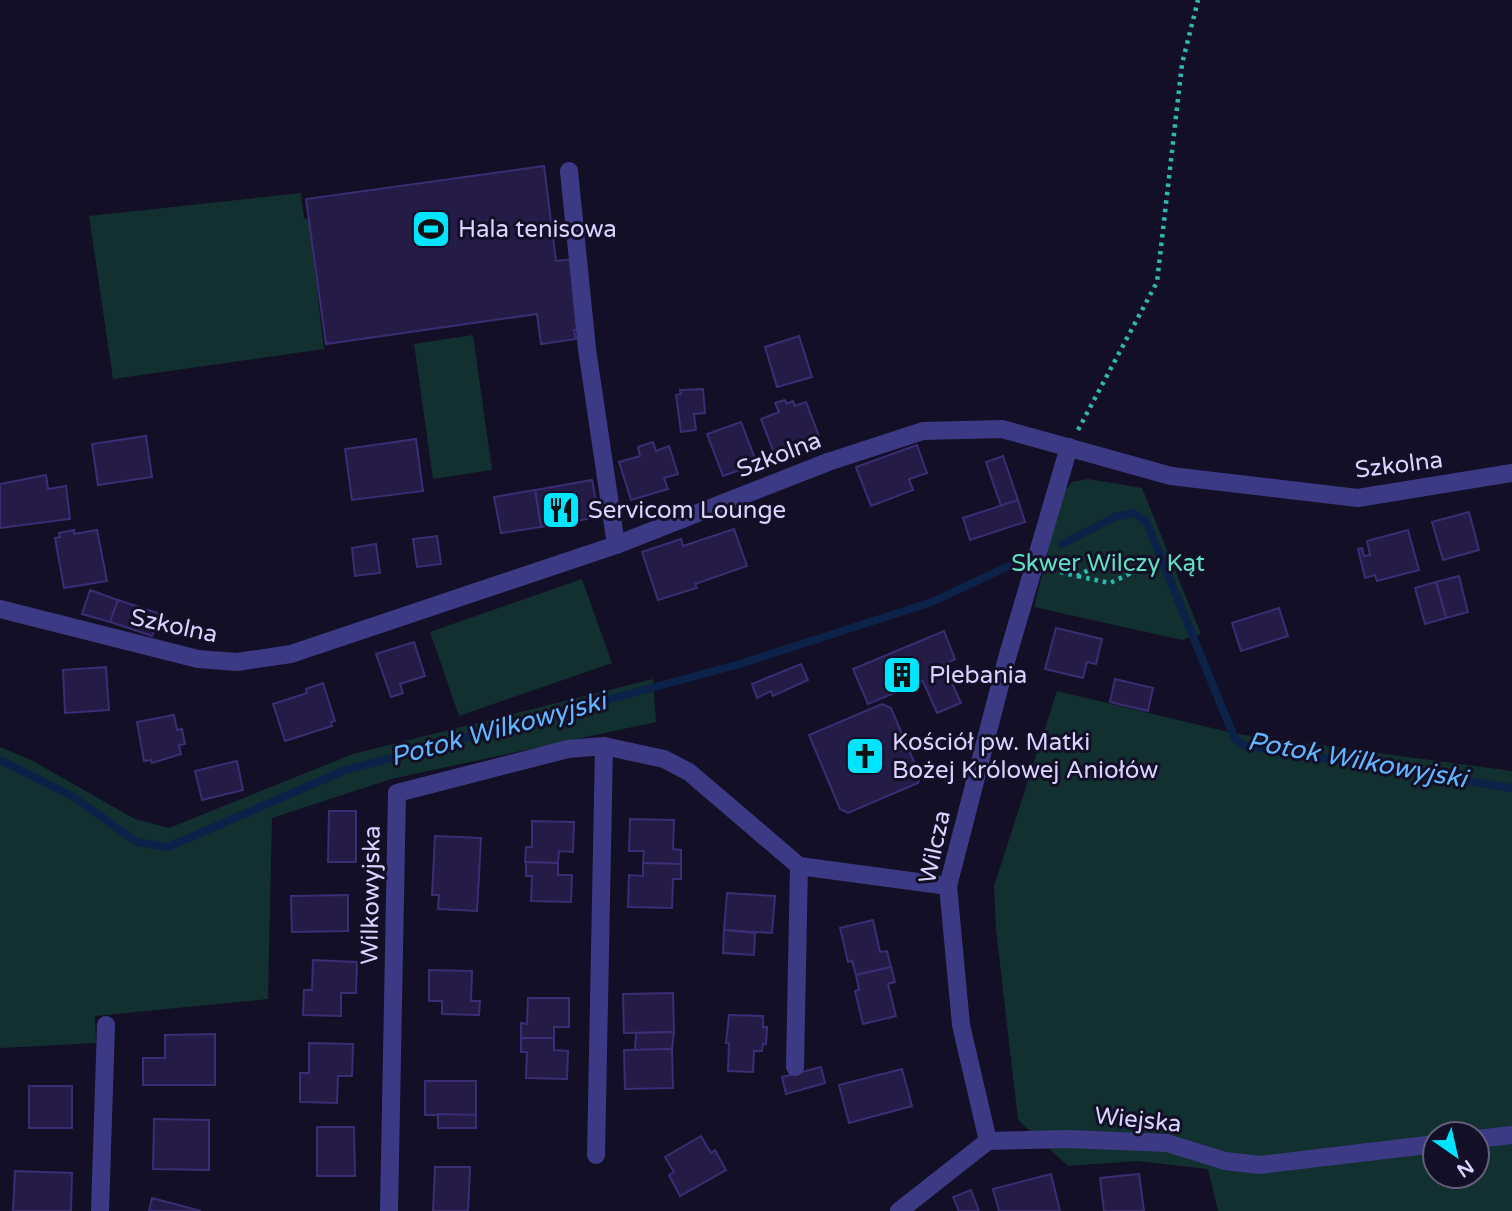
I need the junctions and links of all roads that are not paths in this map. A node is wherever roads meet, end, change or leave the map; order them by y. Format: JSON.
{"nodes":[{"id":1,"x":569,"y":171,"type":"dead end"},
{"id":2,"x":1069,"y":447,"type":"junction"},
{"id":3,"x":1512,"y":473,"type":"edge"},
{"id":4,"x":616,"y":545,"type":"junction"},
{"id":5,"x":0,"y":609,"type":"edge"},
{"id":6,"x":604,"y":746,"type":"junction"},
{"id":7,"x":799,"y":866,"type":"junction"},
{"id":8,"x":948,"y":886,"type":"junction"},
{"id":9,"x":106,"y":1025,"type":"dead end"},
{"id":10,"x":795,"y":1067,"type":"dead end"},
{"id":11,"x":1512,"y":1135,"type":"edge"},
{"id":12,"x":1491,"y":1137,"type":"edge"},
{"id":13,"x":988,"y":1141,"type":"junction"},
{"id":14,"x":1421,"y":1146,"type":"edge"},
{"id":15,"x":596,"y":1155,"type":"dead end"},
{"id":16,"x":100,"y":1211,"type":"edge"},
{"id":17,"x":389,"y":1211,"type":"edge"},
{"id":18,"x":899,"y":1211,"type":"edge"}],
"edges":[{"from":1,"to":4,"type":"street"},
{"from":2,"to":3,"type":"street","name":"Szkolna"},
{"from":2,"to":4,"type":"street","name":"Szkolna"},
{"from":2,"to":8,"type":"street","name":"Wilcza"},
{"from":4,"to":5,"type":"street","name":"Szkolna"},
{"from":6,"to":7,"type":"street","name":"Wilkowyjska"},
{"from":6,"to":15,"type":"street"},
{"from":6,"to":17,"type":"street","name":"Wilkowyjska"},
{"from":7,"to":8,"type":"street"},
{"from":7,"to":10,"type":"street"},
{"from":8,"to":13,"type":"street","name":"Wilcza"},
{"from":9,"to":16,"type":"street"},
{"from":11,"to":12,"type":"street"},
{"from":13,"to":14,"type":"street","name":"Wiejska"},
{"from":13,"to":18,"type":"street"}]}
